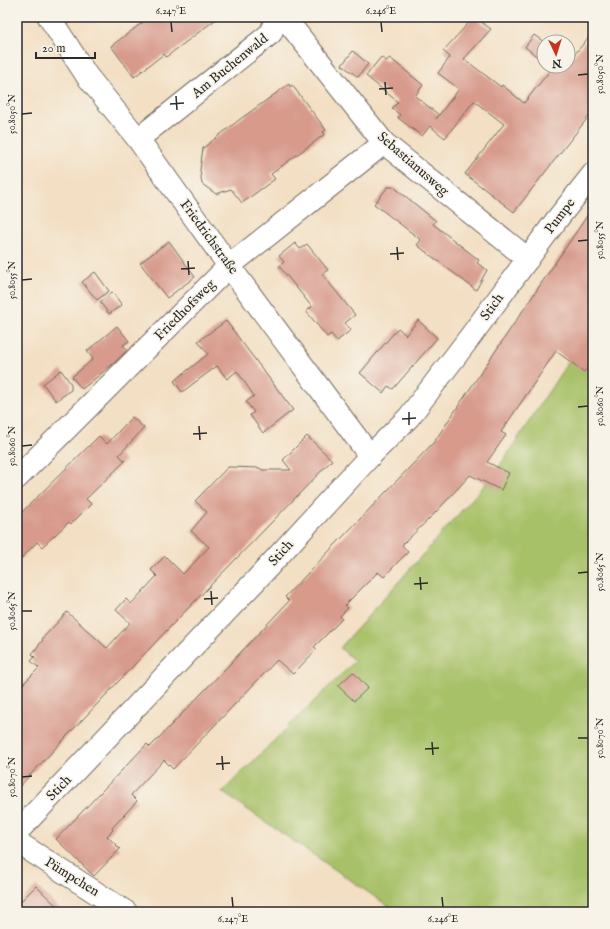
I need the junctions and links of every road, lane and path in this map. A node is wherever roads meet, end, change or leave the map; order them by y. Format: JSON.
{"nodes":[{"id":1,"x":49,"y":17,"type":"edge"},
{"id":2,"x":276,"y":17,"type":"edge"},
{"id":3,"x":284,"y":17,"type":"edge"},
{"id":4,"x":138,"y":139,"type":"junction"},
{"id":5,"x":384,"y":143,"type":"junction"},
{"id":6,"x":593,"y":174,"type":"edge"},
{"id":7,"x":528,"y":259,"type":"junction"},
{"id":8,"x":229,"y":266,"type":"junction"},
{"id":9,"x":370,"y":456,"type":"junction"},
{"id":10,"x":17,"y":478,"type":"edge"},
{"id":11,"x":17,"y":832,"type":"edge"},
{"id":12,"x":17,"y":842,"type":"edge"},
{"id":13,"x":126,"y":912,"type":"edge"}],
"edges":[{"from":1,"to":4,"type":"street","name":"Friedrichstraße"},
{"from":2,"to":4,"type":"street","name":"Am Buchenwald"},
{"from":3,"to":5,"type":"street","name":"Sebastianusweg"},
{"from":4,"to":8,"type":"street","name":"Friedrichstraße"},
{"from":5,"to":7,"type":"street","name":"Sebastianusweg"},
{"from":5,"to":8,"type":"street","name":"Friedhofsweg"},
{"from":6,"to":7,"type":"street","name":"Pumpe"},
{"from":7,"to":9,"type":"street","name":"Stich"},
{"from":8,"to":9,"type":"street","name":"Friedrichstraße"},
{"from":8,"to":10,"type":"street","name":"Friedhofsweg"},
{"from":9,"to":11,"type":"street","name":"Stich"},
{"from":12,"to":13,"type":"street","name":"Pümpchen"}]}
